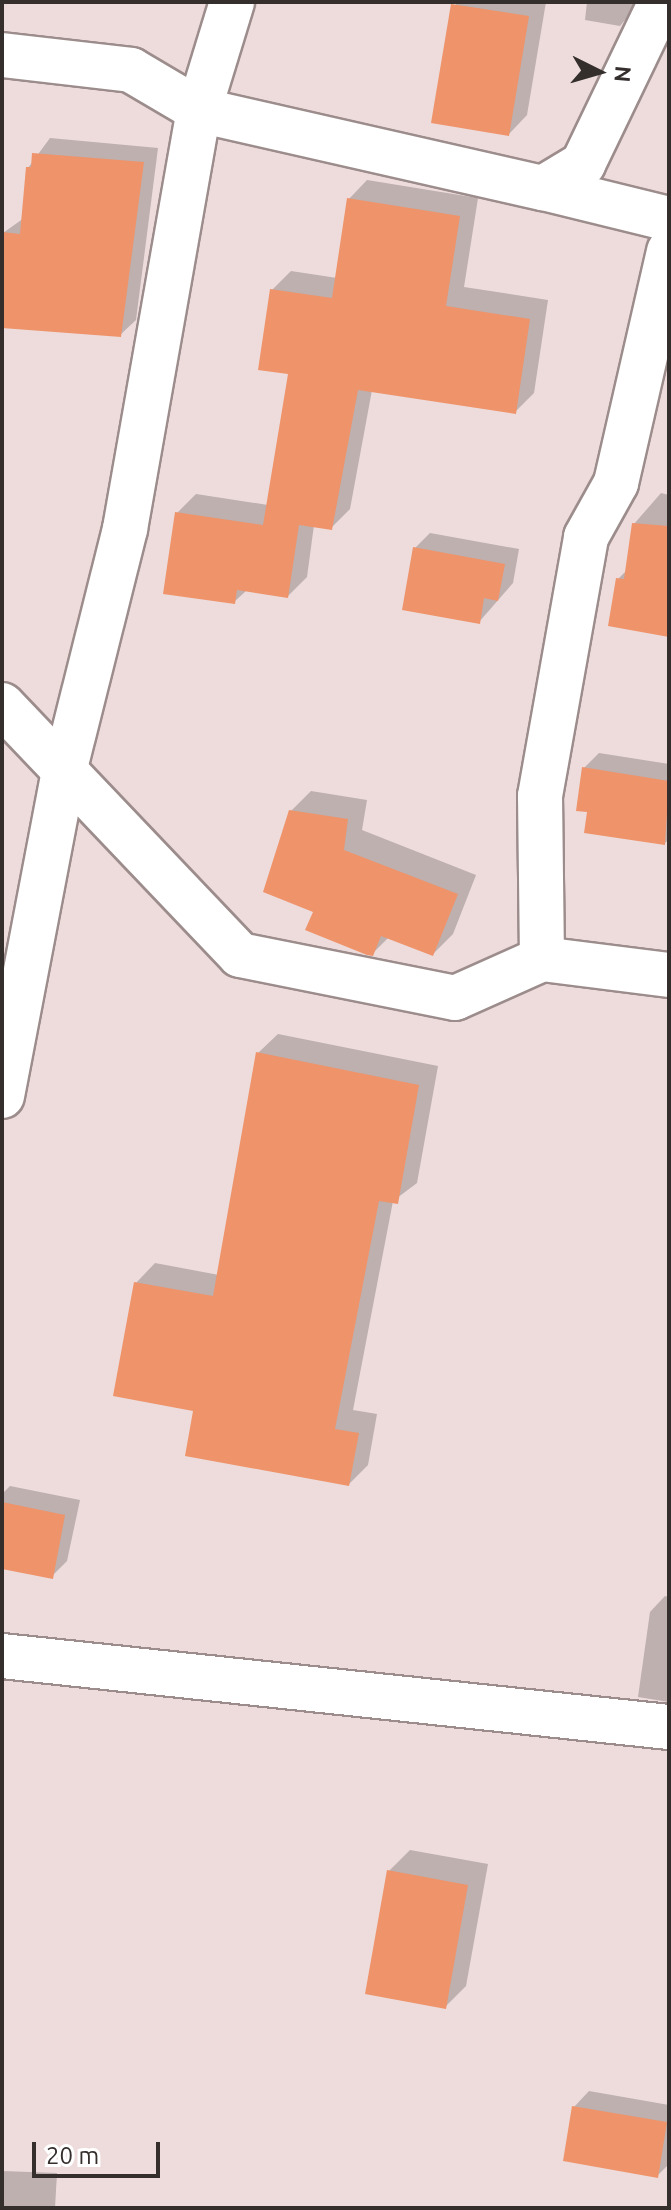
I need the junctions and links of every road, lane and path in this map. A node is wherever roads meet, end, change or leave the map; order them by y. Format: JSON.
{"nodes":[{"id":1,"x":232,"y":2,"type":"edge"},
{"id":2,"x":661,"y":2,"type":"edge"},
{"id":3,"x":2,"y":55,"type":"edge"},
{"id":4,"x":199,"y":110,"type":"junction"},
{"id":5,"x":543,"y":188,"type":"junction"},
{"id":6,"x":669,"y":219,"type":"edge"},
{"id":7,"x":669,"y":251,"type":"edge"},
{"id":8,"x":2,"y":705,"type":"edge"},
{"id":9,"x":64,"y":772,"type":"junction"},
{"id":10,"x":542,"y":959,"type":"junction"},
{"id":11,"x":669,"y":975,"type":"edge"},
{"id":12,"x":2,"y":1096,"type":"edge"},
{"id":13,"x":2,"y":1656,"type":"edge"},
{"id":14,"x":669,"y":1727,"type":"edge"}],
"edges":[{"from":1,"to":4,"type":"street"},
{"from":2,"to":5,"type":"street"},
{"from":3,"to":4,"type":"street"},
{"from":4,"to":5,"type":"street"},
{"from":4,"to":9,"type":"street"},
{"from":5,"to":6,"type":"street"},
{"from":7,"to":10,"type":"street"},
{"from":8,"to":9,"type":"street"},
{"from":9,"to":10,"type":"street"},
{"from":9,"to":12,"type":"street"},
{"from":10,"to":11,"type":"street"},
{"from":13,"to":14,"type":"street"}]}
